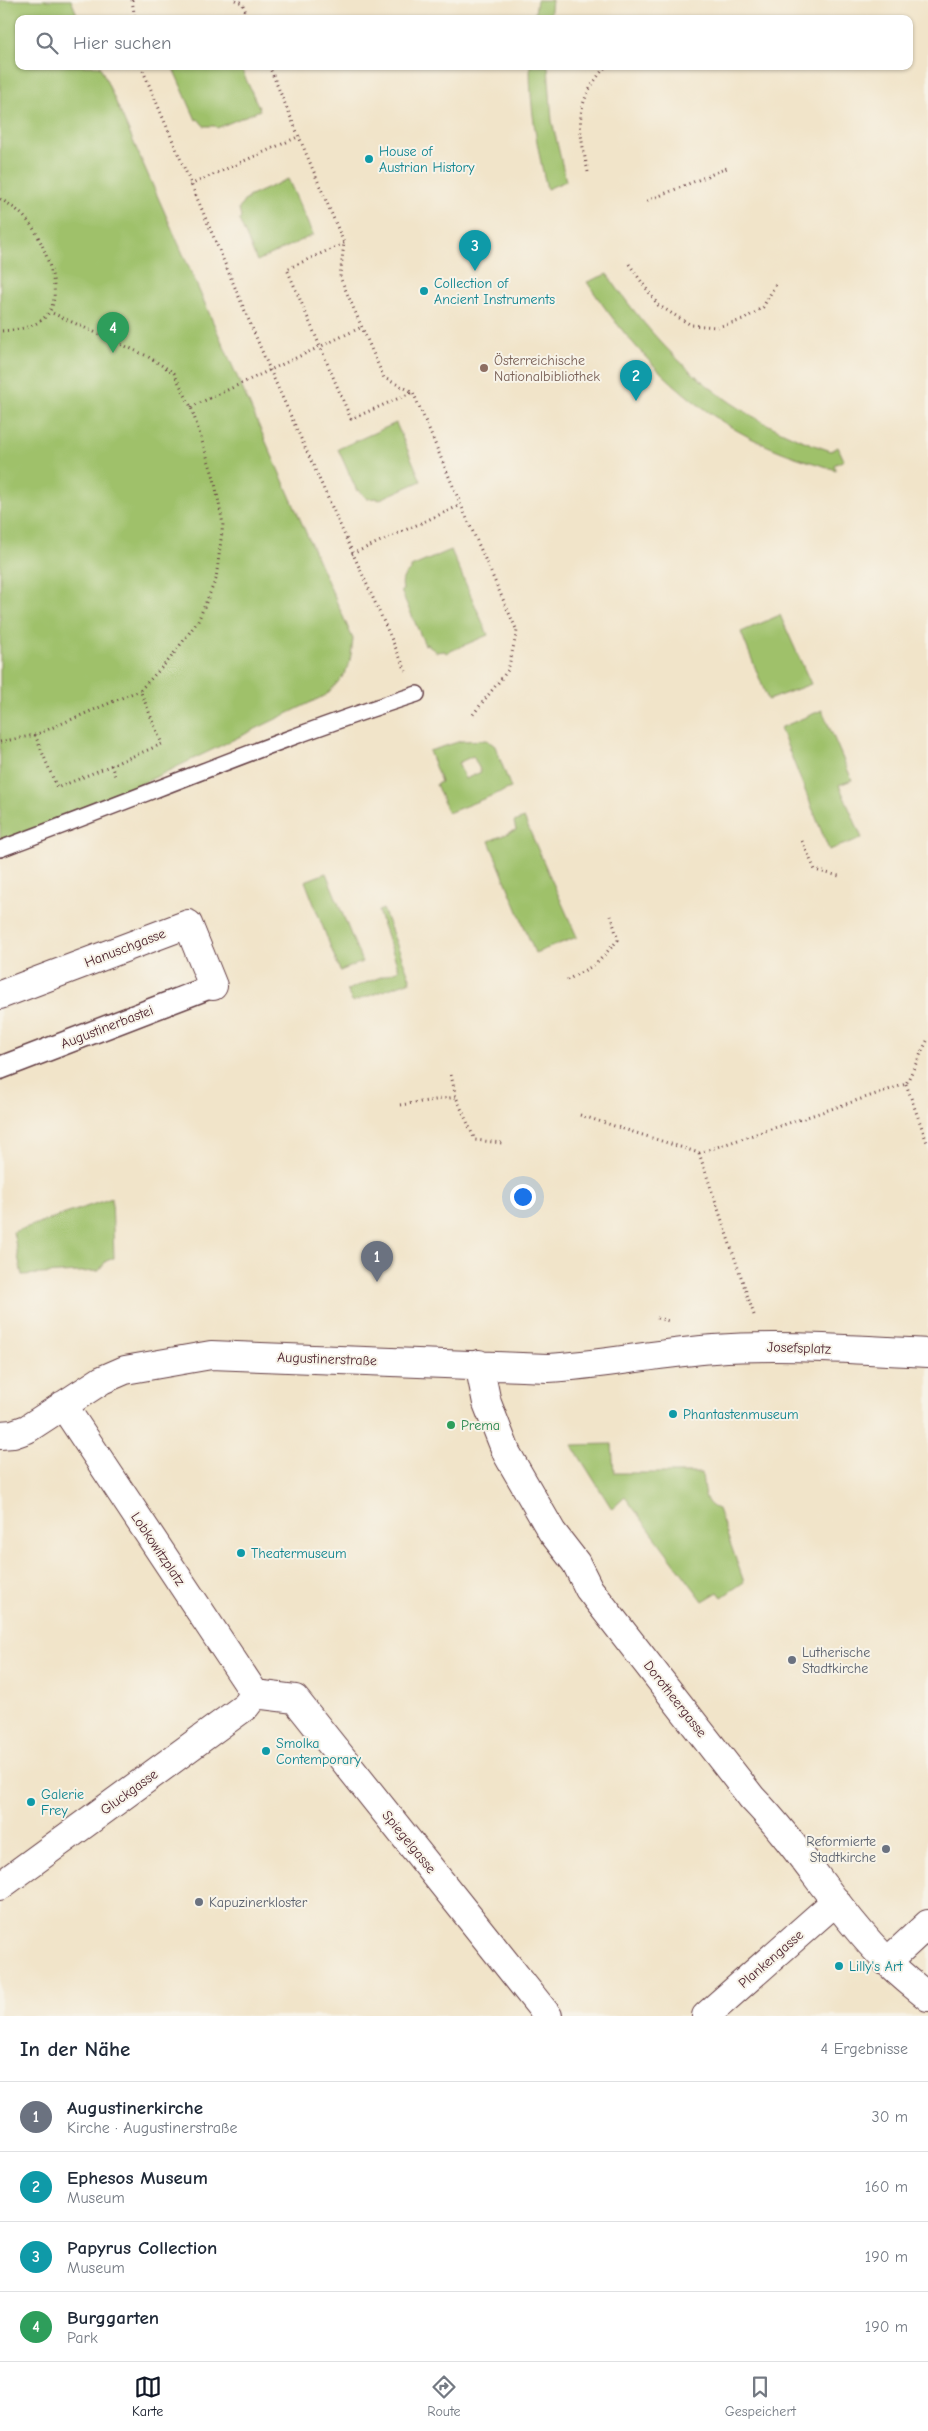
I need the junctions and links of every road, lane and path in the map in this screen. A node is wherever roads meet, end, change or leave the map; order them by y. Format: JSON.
{"nodes":[{"id":1,"x":137,"y":0,"type":"edge"},
{"id":2,"x":235,"y":0,"type":"edge"},
{"id":3,"x":132,"y":1,"type":"edge"},
{"id":4,"x":134,"y":15,"type":"edge"},
{"id":5,"x":247,"y":15,"type":"edge"},
{"id":6,"x":143,"y":70,"type":"edge"},
{"id":7,"x":271,"y":70,"type":"edge"},
{"id":8,"x":603,"y":70,"type":"edge"},
{"id":9,"x":300,"y":136,"type":"junction"},
{"id":10,"x":727,"y":168,"type":"dead end"},
{"id":11,"x":588,"y":172,"type":"dead end"},
{"id":12,"x":190,"y":185,"type":"junction"},
{"id":13,"x":0,"y":199,"type":"edge"},
{"id":14,"x":647,"y":201,"type":"dead end"},
{"id":15,"x":344,"y":243,"type":"junction"},
{"id":16,"x":629,"y":264,"type":"dead end"},
{"id":17,"x":777,"y":282,"type":"dead end"},
{"id":18,"x":50,"y":312,"type":"junction"},
{"id":19,"x":362,"y":327,"type":"junction"},
{"id":20,"x":0,"y":332,"type":"edge"},
{"id":21,"x":321,"y":346,"type":"junction"},
{"id":22,"x":270,"y":370,"type":"junction"},
{"id":23,"x":414,"y":392,"type":"junction"},
{"id":24,"x":191,"y":407,"type":"junction"},
{"id":25,"x":461,"y":505,"type":"junction"},
{"id":26,"x":352,"y":554,"type":"junction"},
{"id":27,"x":140,"y":690,"type":"junction"},
{"id":28,"x":417,"y":694,"type":"joint"},
{"id":29,"x":470,"y":717,"type":"dead end"},
{"id":30,"x":35,"y":735,"type":"junction"},
{"id":31,"x":0,"y":742,"type":"edge"},
{"id":32,"x":802,"y":841,"type":"dead end"},
{"id":33,"x":0,"y":849,"type":"edge"},
{"id":34,"x":839,"y":876,"type":"dead end"},
{"id":35,"x":611,"y":916,"type":"dead end"},
{"id":36,"x":567,"y":980,"type":"dead end"},
{"id":37,"x":213,"y":986,"type":"joint"},
{"id":38,"x":0,"y":995,"type":"edge"},
{"id":39,"x":928,"y":1039,"type":"edge"},
{"id":40,"x":0,"y":1068,"type":"edge"},
{"id":41,"x":451,"y":1075,"type":"dead end"},
{"id":42,"x":906,"y":1084,"type":"junction"},
{"id":43,"x":456,"y":1097,"type":"junction"},
{"id":44,"x":400,"y":1105,"type":"dead end"},
{"id":45,"x":580,"y":1115,"type":"dead end"},
{"id":46,"x":502,"y":1143,"type":"dead end"},
{"id":47,"x":928,"y":1145,"type":"edge"},
{"id":48,"x":699,"y":1153,"type":"junction"},
{"id":49,"x":756,"y":1323,"type":"dead end"},
{"id":50,"x":928,"y":1352,"type":"edge"},
{"id":51,"x":671,"y":1353,"type":"joint"},
{"id":52,"x":480,"y":1364,"type":"junction"},
{"id":53,"x":63,"y":1405,"type":"junction"},
{"id":54,"x":0,"y":1435,"type":"edge"},
{"id":55,"x":255,"y":1694,"type":"junction"},
{"id":56,"x":0,"y":1886,"type":"edge"},
{"id":57,"x":836,"y":1901,"type":"junction"},
{"id":58,"x":928,"y":1924,"type":"edge"},
{"id":59,"x":887,"y":1962,"type":"junction"},
{"id":60,"x":928,"y":1997,"type":"edge"},
{"id":61,"x":548,"y":2016,"type":"edge"},
{"id":62,"x":706,"y":2016,"type":"edge"}],
"edges":[{"from":1,"to":3,"type":"path"},
{"from":2,"to":5,"type":"path"},
{"from":3,"to":4,"type":"path"},
{"from":6,"to":12,"type":"path"},
{"from":7,"to":9,"type":"path"},
{"from":8,"to":11,"type":"path"},
{"from":9,"to":12,"type":"path"},
{"from":9,"to":15,"type":"path"},
{"from":10,"to":14,"type":"path"},
{"from":12,"to":22,"type":"path"},
{"from":13,"to":18,"type":"path"},
{"from":15,"to":19,"type":"path"},
{"from":15,"to":21,"type":"path"},
{"from":16,"to":17,"type":"path"},
{"from":18,"to":20,"type":"path"},
{"from":18,"to":24,"type":"path"},
{"from":19,"to":21,"type":"path"},
{"from":19,"to":23,"type":"path"},
{"from":21,"to":22,"type":"path"},
{"from":21,"to":23,"type":"path"},
{"from":22,"to":24,"type":"path"},
{"from":22,"to":26,"type":"path"},
{"from":23,"to":25,"type":"path"},
{"from":24,"to":27,"type":"path"},
{"from":25,"to":26,"type":"path"},
{"from":25,"to":29,"type":"path"},
{"from":26,"to":28,"type":"path"},
{"from":27,"to":30,"type":"path"},
{"from":27,"to":30,"type":"path"},
{"from":28,"to":33,"type":"lane"},
{"from":30,"to":31,"type":"path"},
{"from":32,"to":34,"type":"path"},
{"from":35,"to":36,"type":"path"},
{"from":37,"to":38,"type":"street","name":"Hanuschgasse"},
{"from":37,"to":40,"type":"street","name":"Augustinerbastei"},
{"from":39,"to":42,"type":"path"},
{"from":41,"to":43,"type":"path"},
{"from":42,"to":47,"type":"path"},
{"from":42,"to":48,"type":"path"},
{"from":43,"to":44,"type":"path"},
{"from":43,"to":46,"type":"path"},
{"from":45,"to":48,"type":"path"},
{"from":48,"to":49,"type":"path"},
{"from":50,"to":51,"type":"street","name":"Josefsplatz"},
{"from":51,"to":52,"type":"street","name":"Augustinerstraße"},
{"from":52,"to":53,"type":"street","name":"Augustinerstraße"},
{"from":52,"to":57,"type":"street","name":"Dorotheergasse"},
{"from":53,"to":54,"type":"street","name":"Augustinerstraße"},
{"from":53,"to":55,"type":"street","name":"Lobkowitzplatz"},
{"from":55,"to":56,"type":"street","name":"Gluckgasse"},
{"from":55,"to":61,"type":"street","name":"Spiegelgasse"},
{"from":57,"to":59,"type":"street","name":"Dorotheergasse"},
{"from":57,"to":62,"type":"street","name":"Plankengasse"},
{"from":58,"to":59,"type":"street"},
{"from":59,"to":60,"type":"street","name":"Dorotheergasse"}]}
